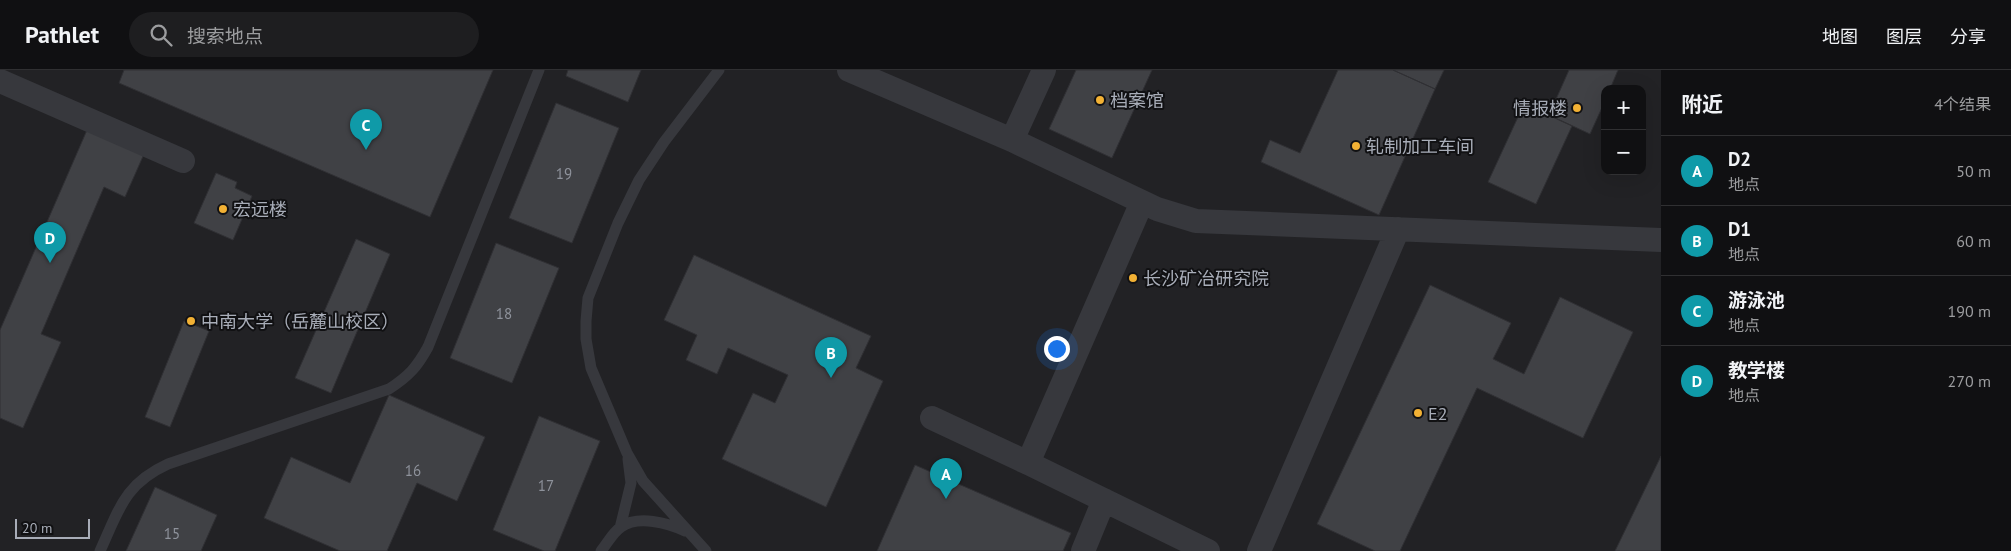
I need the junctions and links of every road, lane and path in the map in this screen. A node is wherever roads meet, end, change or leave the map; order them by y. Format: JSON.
{"nodes":[{"id":1,"x":540,"y":70,"type":"edge"},
{"id":2,"x":719,"y":70,"type":"edge"},
{"id":3,"x":849,"y":70,"type":"edge"},
{"id":4,"x":1044,"y":70,"type":"edge"},
{"id":5,"x":0,"y":82,"type":"edge"},
{"id":6,"x":1012,"y":140,"type":"junction"},
{"id":7,"x":183,"y":161,"type":"dead end"},
{"id":8,"x":1142,"y":202,"type":"junction"},
{"id":9,"x":1398,"y":229,"type":"junction"},
{"id":10,"x":1661,"y":240,"type":"edge"},
{"id":11,"x":932,"y":418,"type":"dead end"},
{"id":12,"x":627,"y":453,"type":"junction"},
{"id":13,"x":1028,"y":463,"type":"junction"},
{"id":14,"x":1104,"y":500,"type":"junction"},
{"id":15,"x":620,"y":528,"type":"junction"},
{"id":16,"x":691,"y":534,"type":"junction"},
{"id":17,"x":100,"y":551,"type":"edge"},
{"id":18,"x":601,"y":551,"type":"edge"},
{"id":19,"x":706,"y":551,"type":"edge"},
{"id":20,"x":1082,"y":551,"type":"edge"},
{"id":21,"x":1208,"y":551,"type":"edge"},
{"id":22,"x":1260,"y":551,"type":"edge"}],
"edges":[{"from":1,"to":17,"type":"lane"},
{"from":2,"to":12,"type":"lane"},
{"from":3,"to":6,"type":"street"},
{"from":4,"to":6,"type":"street"},
{"from":5,"to":7,"type":"street"},
{"from":6,"to":8,"type":"street"},
{"from":8,"to":9,"type":"street"},
{"from":8,"to":13,"type":"street"},
{"from":9,"to":10,"type":"street"},
{"from":9,"to":22,"type":"street"},
{"from":11,"to":13,"type":"street"},
{"from":12,"to":15,"type":"lane"},
{"from":12,"to":16,"type":"lane"},
{"from":13,"to":14,"type":"street"},
{"from":14,"to":20,"type":"street"},
{"from":14,"to":21,"type":"street"},
{"from":15,"to":16,"type":"lane"},
{"from":15,"to":18,"type":"lane"},
{"from":16,"to":19,"type":"lane"}]}
